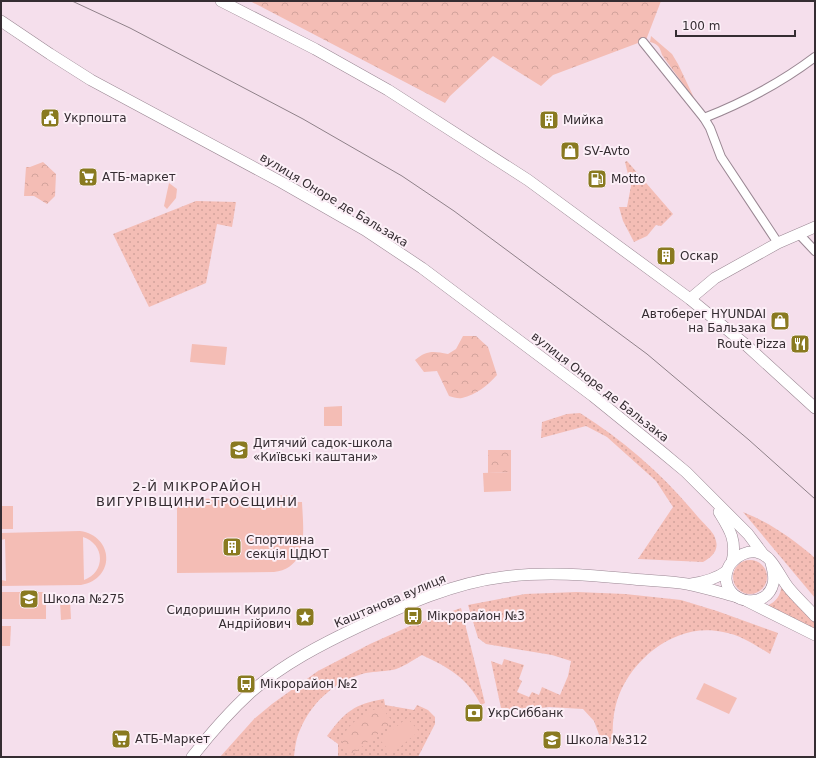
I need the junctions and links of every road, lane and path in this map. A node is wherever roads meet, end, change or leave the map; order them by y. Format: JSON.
{"nodes":[{"id":1,"x":221,"y":1,"type":"edge"},
{"id":2,"x":1,"y":21,"type":"edge"},
{"id":3,"x":643,"y":42,"type":"dead end"},
{"id":4,"x":815,"y":57,"type":"edge"},
{"id":5,"x":704,"y":118,"type":"junction"},
{"id":6,"x":815,"y":227,"type":"edge"},
{"id":7,"x":799,"y":234,"type":"junction"},
{"id":8,"x":778,"y":243,"type":"junction"},
{"id":9,"x":815,"y":251,"type":"edge"},
{"id":10,"x":690,"y":299,"type":"junction"},
{"id":11,"x":815,"y":408,"type":"edge"},
{"id":12,"x":706,"y":493,"type":"junction"},
{"id":13,"x":763,"y":554,"type":"junction"},
{"id":14,"x":771,"y":563,"type":"junction"},
{"id":15,"x":729,"y":567,"type":"junction"},
{"id":16,"x":688,"y":584,"type":"junction"},
{"id":17,"x":742,"y":599,"type":"junction"},
{"id":18,"x":815,"y":616,"type":"edge"},
{"id":19,"x":815,"y":635,"type":"edge"},
{"id":20,"x":192,"y":757,"type":"edge"}],
"edges":[{"from":1,"to":10,"type":"street"},
{"from":2,"to":12,"type":"street","name":"вулиця Оноре де Бальзака"},
{"from":3,"to":5,"type":"street"},
{"from":4,"to":5,"type":"street"},
{"from":5,"to":8,"type":"street"},
{"from":6,"to":7,"type":"street"},
{"from":7,"to":8,"type":"street"},
{"from":7,"to":9,"type":"street"},
{"from":8,"to":10,"type":"street"},
{"from":10,"to":11,"type":"street"},
{"from":12,"to":13,"type":"street","name":"вулиця Оноре де Бальзака"},
{"from":12,"to":15,"type":"street","name":"вулиця Оноре де Бальзака"},
{"from":13,"to":14,"type":"street"},
{"from":13,"to":15,"type":"street"},
{"from":14,"to":17,"type":"street"},
{"from":14,"to":18,"type":"street"},
{"from":15,"to":16,"type":"street","name":"Каштанова вулиця"},
{"from":15,"to":17,"type":"street"},
{"from":16,"to":17,"type":"street","name":"Каштанова вулиця"},
{"from":16,"to":20,"type":"street","name":"Каштанова вулиця"},
{"from":17,"to":19,"type":"street"}]}
